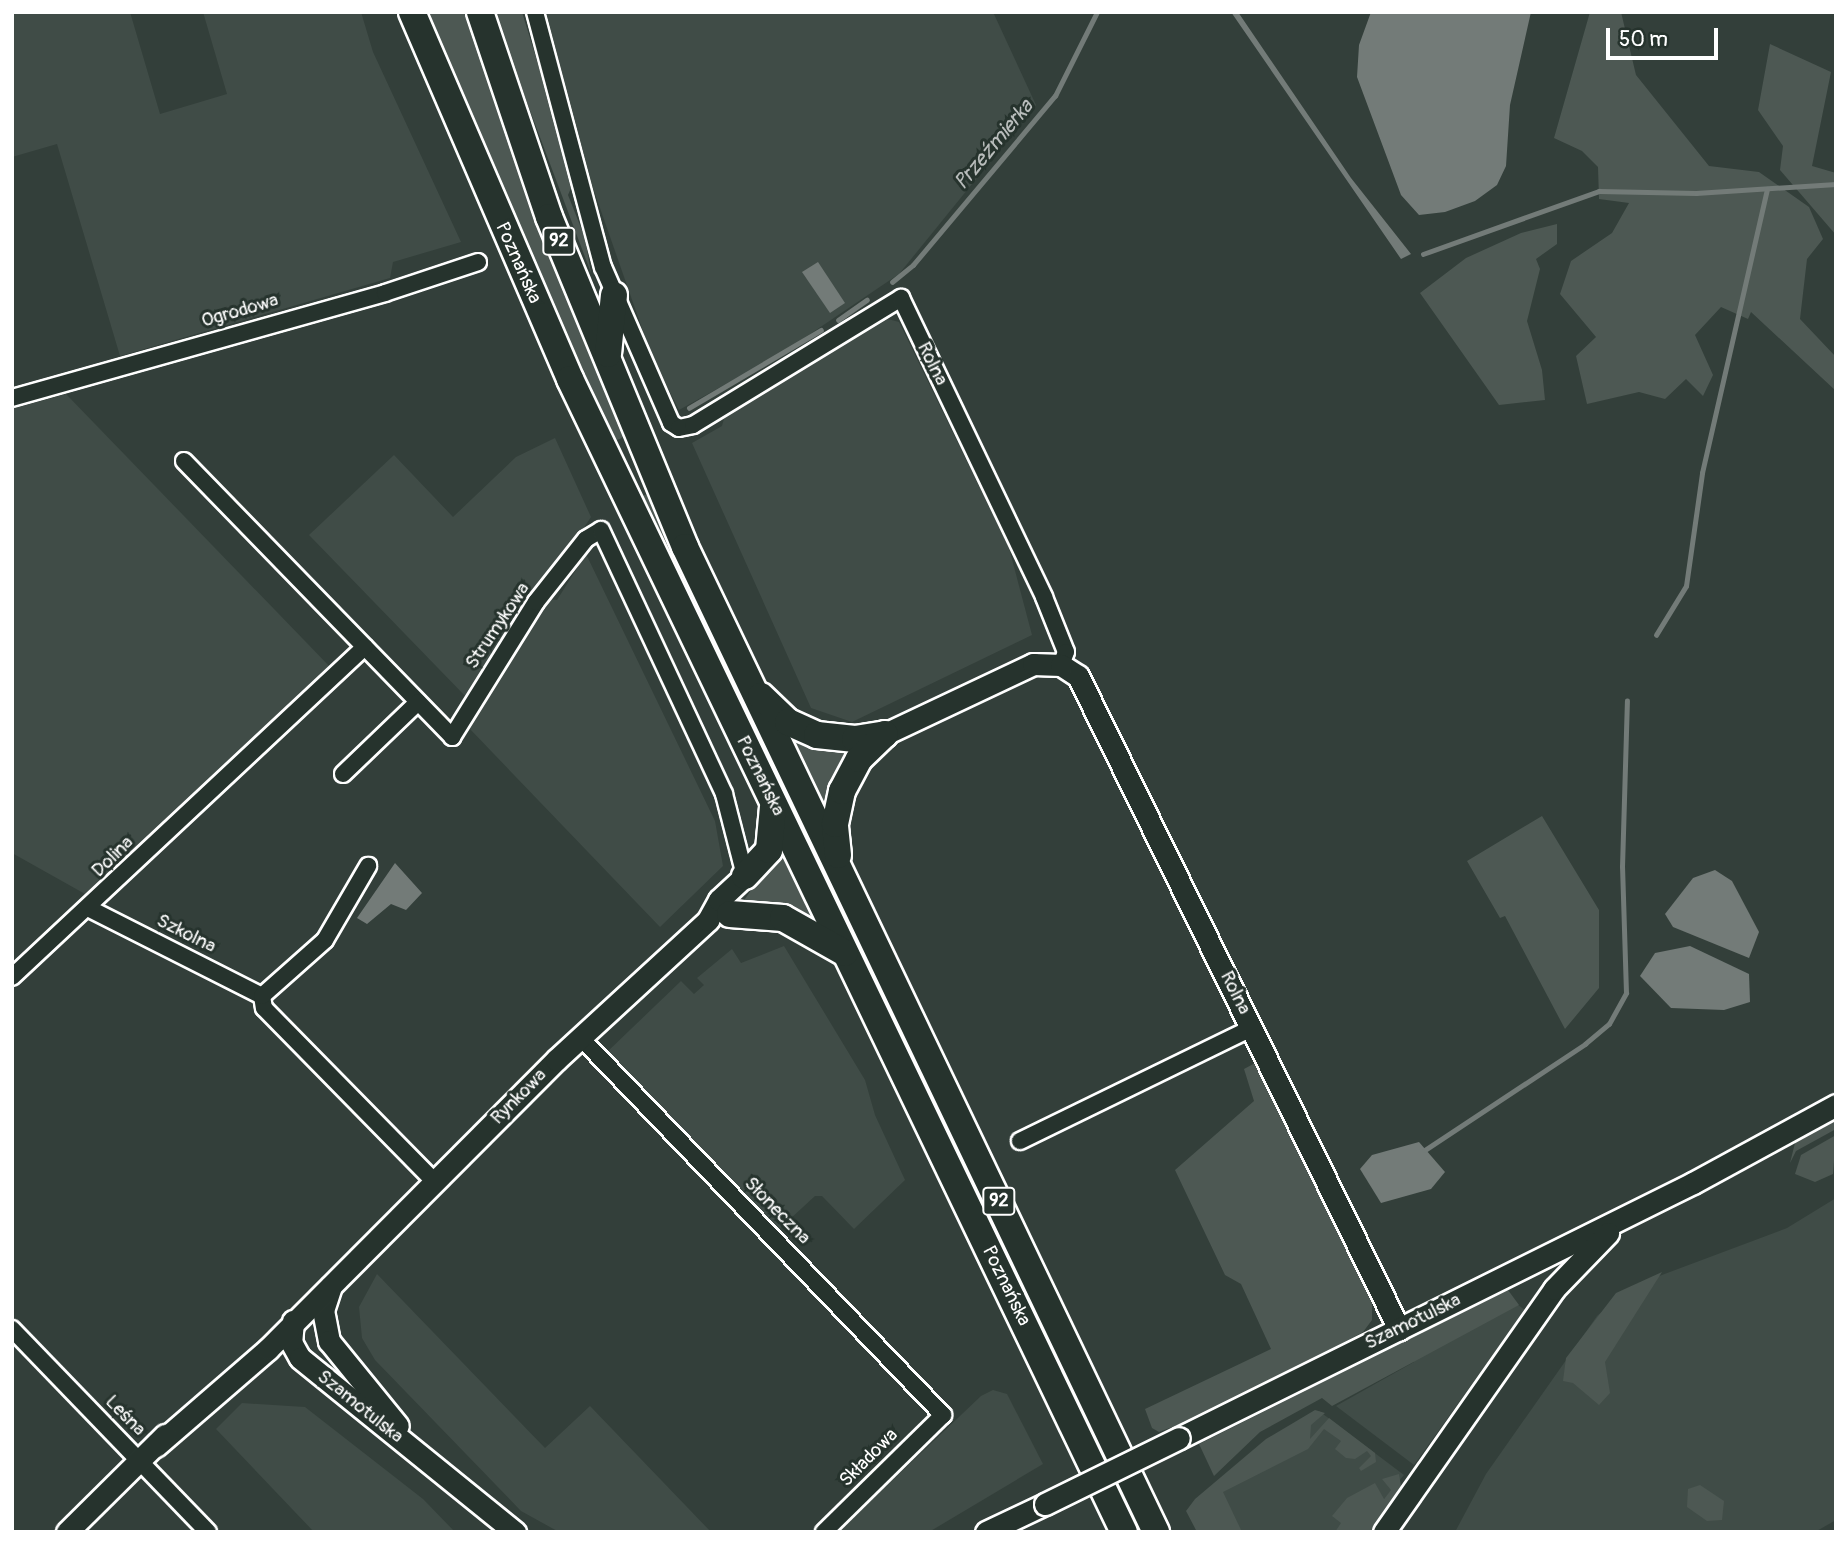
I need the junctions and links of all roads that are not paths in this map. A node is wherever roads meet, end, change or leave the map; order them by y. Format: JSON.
{"nodes":[{"id":1,"x":412,"y":12,"type":"edge"},
{"id":2,"x":480,"y":12,"type":"edge"},
{"id":3,"x":534,"y":12,"type":"edge"},
{"id":4,"x":478,"y":262,"type":"dead end"},
{"id":5,"x":614,"y":295,"type":"junction"},
{"id":6,"x":613,"y":376,"type":"junction"},
{"id":7,"x":12,"y":398,"type":"edge"},
{"id":8,"x":184,"y":461,"type":"dead end"},
{"id":9,"x":601,"y":530,"type":"joint"},
{"id":10,"x":365,"y":647,"type":"junction"},
{"id":11,"x":1061,"y":665,"type":"junction"},
{"id":12,"x":744,"y":672,"type":"junction"},
{"id":13,"x":418,"y":702,"type":"junction"},
{"id":14,"x":885,"y":734,"type":"junction"},
{"id":15,"x":342,"y":774,"type":"dead end"},
{"id":16,"x":773,"y":801,"type":"junction"},
{"id":17,"x":368,"y":866,"type":"dead end"},
{"id":18,"x":745,"y":876,"type":"junction"},
{"id":19,"x":852,"y":897,"type":"junction"},
{"id":20,"x":90,"y":909,"type":"junction"},
{"id":21,"x":719,"y":917,"type":"junction"},
{"id":22,"x":846,"y":954,"type":"junction"},
{"id":23,"x":12,"y":977,"type":"edge"},
{"id":24,"x":262,"y":996,"type":"junction"},
{"id":25,"x":1252,"y":1028,"type":"junction"},
{"id":26,"x":580,"y":1037,"type":"junction"},
{"id":27,"x":1836,"y":1105,"type":"edge"},
{"id":28,"x":1020,"y":1141,"type":"dead end"},
{"id":29,"x":435,"y":1182,"type":"junction"},
{"id":30,"x":1640,"y":1209,"type":"junction"},
{"id":31,"x":334,"y":1282,"type":"junction"},
{"id":32,"x":293,"y":1321,"type":"junction"},
{"id":33,"x":12,"y":1329,"type":"edge"},
{"id":34,"x":1399,"y":1329,"type":"junction"},
{"id":35,"x":335,"y":1352,"type":"junction"},
{"id":36,"x":300,"y":1358,"type":"junction"},
{"id":37,"x":230,"y":1385,"type":"junction"},
{"id":38,"x":943,"y":1415,"type":"joint"},
{"id":39,"x":156,"y":1446,"type":"junction"},
{"id":40,"x":420,"y":1456,"type":"junction"},
{"id":41,"x":139,"y":1462,"type":"junction"},
{"id":42,"x":67,"y":1532,"type":"edge"},
{"id":43,"x":208,"y":1532,"type":"edge"},
{"id":44,"x":515,"y":1532,"type":"edge"},
{"id":45,"x":824,"y":1532,"type":"edge"},
{"id":46,"x":986,"y":1532,"type":"edge"},
{"id":47,"x":1124,"y":1532,"type":"edge"},
{"id":48,"x":1156,"y":1532,"type":"edge"},
{"id":49,"x":1384,"y":1532,"type":"edge"}],
"edges":[{"from":1,"to":16,"type":"main road","name":"Poznańska","number":"92"},
{"from":2,"to":6,"type":"main road","name":"Poznańska","number":"92"},
{"from":3,"to":5,"type":"street"},
{"from":4,"to":7,"type":"street","name":"Ogrodowa"},
{"from":5,"to":6,"type":"main road"},
{"from":5,"to":11,"type":"street","name":"Rolna"},
{"from":6,"to":12,"type":"main road","name":"Poznańska","number":"92"},
{"from":8,"to":10,"type":"street"},
{"from":9,"to":13,"type":"street","name":"Strumykowa"},
{"from":9,"to":18,"type":"street","name":"Poznańska"},
{"from":10,"to":13,"type":"street"},
{"from":10,"to":20,"type":"street","name":"Dolina"},
{"from":11,"to":14,"type":"street"},
{"from":11,"to":25,"type":"street","name":"Rolna"},
{"from":12,"to":14,"type":"main road"},
{"from":12,"to":19,"type":"main road","name":"Poznańska","number":"92"},
{"from":13,"to":15,"type":"street"},
{"from":14,"to":19,"type":"main road"},
{"from":16,"to":18,"type":"main road"},
{"from":16,"to":22,"type":"main road","name":"Poznańska","number":"92"},
{"from":17,"to":24,"type":"street"},
{"from":18,"to":21,"type":"street","name":"Rynkowa"},
{"from":19,"to":48,"type":"main road","name":"Poznańska","number":"92"},
{"from":20,"to":23,"type":"street","name":"Dolina"},
{"from":20,"to":24,"type":"street","name":"Szkolna"},
{"from":21,"to":22,"type":"main road"},
{"from":21,"to":26,"type":"street","name":"Rynkowa"},
{"from":22,"to":47,"type":"main road","name":"Poznańska","number":"92"},
{"from":24,"to":29,"type":"street"},
{"from":25,"to":28,"type":"street"},
{"from":25,"to":34,"type":"street","name":"Rolna"},
{"from":26,"to":29,"type":"street","name":"Rynkowa"},
{"from":26,"to":38,"type":"street","name":"Słoneczna"},
{"from":27,"to":30,"type":"street","name":"Szamotulska"},
{"from":29,"to":31,"type":"street","name":"Rynkowa"},
{"from":30,"to":34,"type":"street","name":"Szamotulska"},
{"from":30,"to":49,"type":"street"},
{"from":31,"to":32,"type":"street","name":"Rynkowa"},
{"from":31,"to":35,"type":"street","name":"Szamotulska"},
{"from":32,"to":35,"type":"street","name":"Szamotulska"},
{"from":32,"to":36,"type":"street","name":"Szamotulska"},
{"from":32,"to":37,"type":"street","name":"Rynkowa"},
{"from":32,"to":39,"type":"street","name":"Rynkowa"},
{"from":33,"to":41,"type":"street","name":"Leśna"},
{"from":34,"to":46,"type":"street","name":"Szamotulska","bridge":true},
{"from":35,"to":40,"type":"street","name":"Szamotulska"},
{"from":36,"to":37,"type":"street","name":"Szamotulska"},
{"from":36,"to":40,"type":"street","name":"Szamotulska"},
{"from":37,"to":39,"type":"street","name":"Rynkowa"},
{"from":38,"to":45,"type":"street","name":"Składowa"},
{"from":39,"to":41,"type":"street","name":"Rynkowa"},
{"from":40,"to":44,"type":"street","name":"Szamotulska"},
{"from":41,"to":42,"type":"street","name":"Rynkowa"},
{"from":41,"to":43,"type":"street","name":"Leśna"}]}
